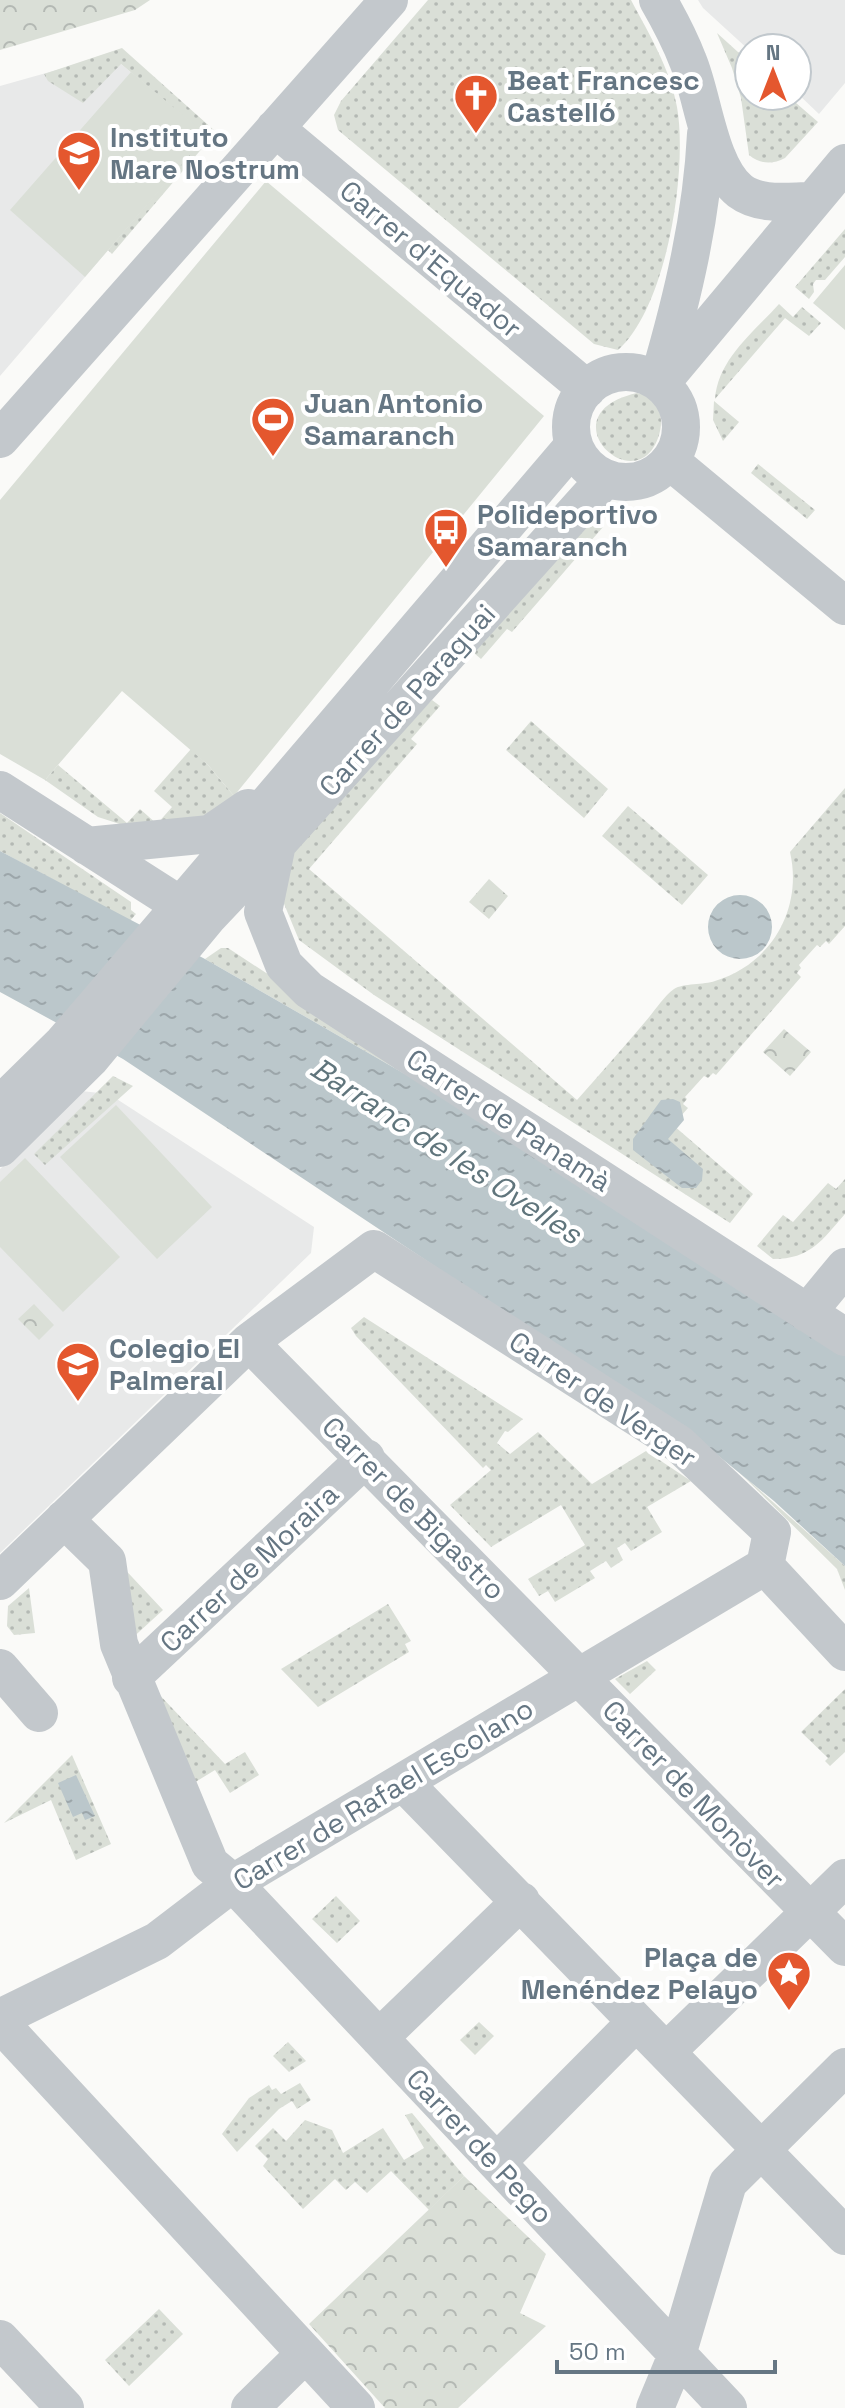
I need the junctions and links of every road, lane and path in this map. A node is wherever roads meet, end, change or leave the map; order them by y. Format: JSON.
{"nodes":[{"id":1,"x":389,"y":0,"type":"edge"},
{"id":2,"x":658,"y":0,"type":"edge"},
{"id":3,"x":707,"y":126,"type":"junction"},
{"id":4,"x":275,"y":128,"type":"junction"},
{"id":5,"x":845,"y":163,"type":"edge"},
{"id":6,"x":811,"y":201,"type":"junction"},
{"id":7,"x":659,"y":382,"type":"junction"},
{"id":8,"x":587,"y":389,"type":"junction"},
{"id":9,"x":0,"y":439,"type":"edge"},
{"id":10,"x":573,"y":446,"type":"junction"},
{"id":11,"x":670,"y":461,"type":"junction"},
{"id":12,"x":605,"y":479,"type":"junction"},
{"id":13,"x":845,"y":606,"type":"edge"},
{"id":14,"x":287,"y":782,"type":"junction"},
{"id":15,"x":0,"y":790,"type":"edge"},
{"id":16,"x":277,"y":844,"type":"junction"},
{"id":17,"x":87,"y":846,"type":"junction"},
{"id":18,"x":194,"y":912,"type":"junction"},
{"id":19,"x":77,"y":1051,"type":"junction"},
{"id":20,"x":53,"y":1097,"type":"junction"},
{"id":21,"x":0,"y":1105,"type":"edge"},
{"id":22,"x":0,"y":1130,"type":"edge"},
{"id":23,"x":0,"y":1148,"type":"edge"},
{"id":24,"x":845,"y":1267,"type":"edge"},
{"id":25,"x":807,"y":1313,"type":"junction"},
{"id":26,"x":845,"y":1337,"type":"edge"},
{"id":27,"x":249,"y":1342,"type":"junction"},
{"id":28,"x":366,"y":1458,"type":"junction"},
{"id":29,"x":64,"y":1519,"type":"junction"},
{"id":30,"x":765,"y":1566,"type":"junction"},
{"id":31,"x":0,"y":1581,"type":"edge"},
{"id":32,"x":845,"y":1652,"type":"edge"},
{"id":33,"x":0,"y":1668,"type":"edge"},
{"id":34,"x":579,"y":1675,"type":"junction"},
{"id":35,"x":131,"y":1678,"type":"junction"},
{"id":36,"x":39,"y":1713,"type":"dead end"},
{"id":37,"x":403,"y":1782,"type":"junction"},
{"id":38,"x":845,"y":1878,"type":"edge"},
{"id":39,"x":233,"y":1883,"type":"junction"},
{"id":40,"x":521,"y":1901,"type":"junction"},
{"id":41,"x":809,"y":1913,"type":"junction"},
{"id":42,"x":845,"y":1947,"type":"edge"},
{"id":43,"x":0,"y":2020,"type":"edge"},
{"id":44,"x":636,"y":2022,"type":"junction"},
{"id":45,"x":379,"y":2038,"type":"junction"},
{"id":46,"x":666,"y":2052,"type":"junction"},
{"id":47,"x":845,"y":2067,"type":"edge"},
{"id":48,"x":761,"y":2148,"type":"junction"},
{"id":49,"x":497,"y":2162,"type":"junction"},
{"id":50,"x":845,"y":2236,"type":"edge"},
{"id":51,"x":0,"y":2339,"type":"edge"},
{"id":52,"x":305,"y":2354,"type":"junction"},
{"id":53,"x":677,"y":2355,"type":"junction"},
{"id":54,"x":65,"y":2408,"type":"edge"},
{"id":55,"x":250,"y":2408,"type":"edge"},
{"id":56,"x":356,"y":2408,"type":"edge"},
{"id":57,"x":655,"y":2408,"type":"edge"},
{"id":58,"x":728,"y":2408,"type":"edge"}],
"edges":[{"from":1,"to":4,"type":"street"},
{"from":2,"to":3,"type":"street"},
{"from":3,"to":6,"type":"street"},
{"from":3,"to":7,"type":"street"},
{"from":4,"to":8,"type":"street","name":"Carrer d'Equador"},
{"from":4,"to":9,"type":"street"},
{"from":5,"to":6,"type":"street"},
{"from":6,"to":7,"type":"street"},
{"from":7,"to":8,"type":"street"},
{"from":7,"to":11,"type":"street"},
{"from":8,"to":10,"type":"street"},
{"from":10,"to":12,"type":"street"},
{"from":10,"to":14,"type":"street","name":"Carrer de Paraguai"},
{"from":11,"to":12,"type":"street"},
{"from":11,"to":13,"type":"street"},
{"from":12,"to":16,"type":"street","name":"Carrer de Paraguai"},
{"from":14,"to":17,"type":"street","name":"Carrer de Paraguai"},
{"from":14,"to":18,"type":"street","name":"Carrer de Paraguai"},
{"from":15,"to":17,"type":"street"},
{"from":16,"to":18,"type":"street","name":"Carrer de Paraguai"},
{"from":16,"to":25,"type":"street","name":"Carrer de Panamà"},
{"from":17,"to":18,"type":"street"},
{"from":18,"to":19,"type":"street"},
{"from":19,"to":20,"type":"street"},
{"from":19,"to":21,"type":"street"},
{"from":20,"to":22,"type":"street"},
{"from":20,"to":23,"type":"street"},
{"from":24,"to":25,"type":"street"},
{"from":25,"to":26,"type":"street","name":"Carrer de Panamà"},
{"from":27,"to":28,"type":"street","name":"Carrer de Bigastro"},
{"from":27,"to":29,"type":"street"},
{"from":27,"to":30,"type":"street","name":"Carrer de Verger"},
{"from":28,"to":34,"type":"street","name":"Carrer de Bigastro"},
{"from":28,"to":35,"type":"street","name":"Carrer de Moraira"},
{"from":29,"to":31,"type":"street"},
{"from":29,"to":35,"type":"street","name":"Carrer de Pego"},
{"from":30,"to":32,"type":"street"},
{"from":30,"to":34,"type":"street","name":"Carrer de Rafael Escolano"},
{"from":33,"to":36,"type":"street"},
{"from":34,"to":37,"type":"street","name":"Carrer de Rafael Escolano"},
{"from":34,"to":41,"type":"street","name":"Carrer de Monòver"},
{"from":35,"to":39,"type":"street","name":"Carrer de Pego"},
{"from":37,"to":39,"type":"street","name":"Carrer de Rafael Escolano"},
{"from":37,"to":40,"type":"street"},
{"from":38,"to":41,"type":"street"},
{"from":39,"to":43,"type":"street","name":"Carrer de Rafael Escolano"},
{"from":39,"to":45,"type":"street","name":"Carrer de Pego"},
{"from":40,"to":44,"type":"street"},
{"from":40,"to":45,"type":"street"},
{"from":41,"to":42,"type":"street"},
{"from":41,"to":46,"type":"street"},
{"from":43,"to":52,"type":"street"},
{"from":44,"to":46,"type":"street"},
{"from":44,"to":49,"type":"street"},
{"from":45,"to":49,"type":"street","name":"Carrer de Pego"},
{"from":46,"to":48,"type":"street"},
{"from":47,"to":48,"type":"street"},
{"from":48,"to":50,"type":"street"},
{"from":48,"to":53,"type":"street"},
{"from":49,"to":53,"type":"street","name":"Carrer de Pego"},
{"from":51,"to":54,"type":"street"},
{"from":52,"to":55,"type":"street"},
{"from":52,"to":56,"type":"street"},
{"from":53,"to":57,"type":"street"},
{"from":53,"to":58,"type":"street","name":"Carrer de Pego"}]}
